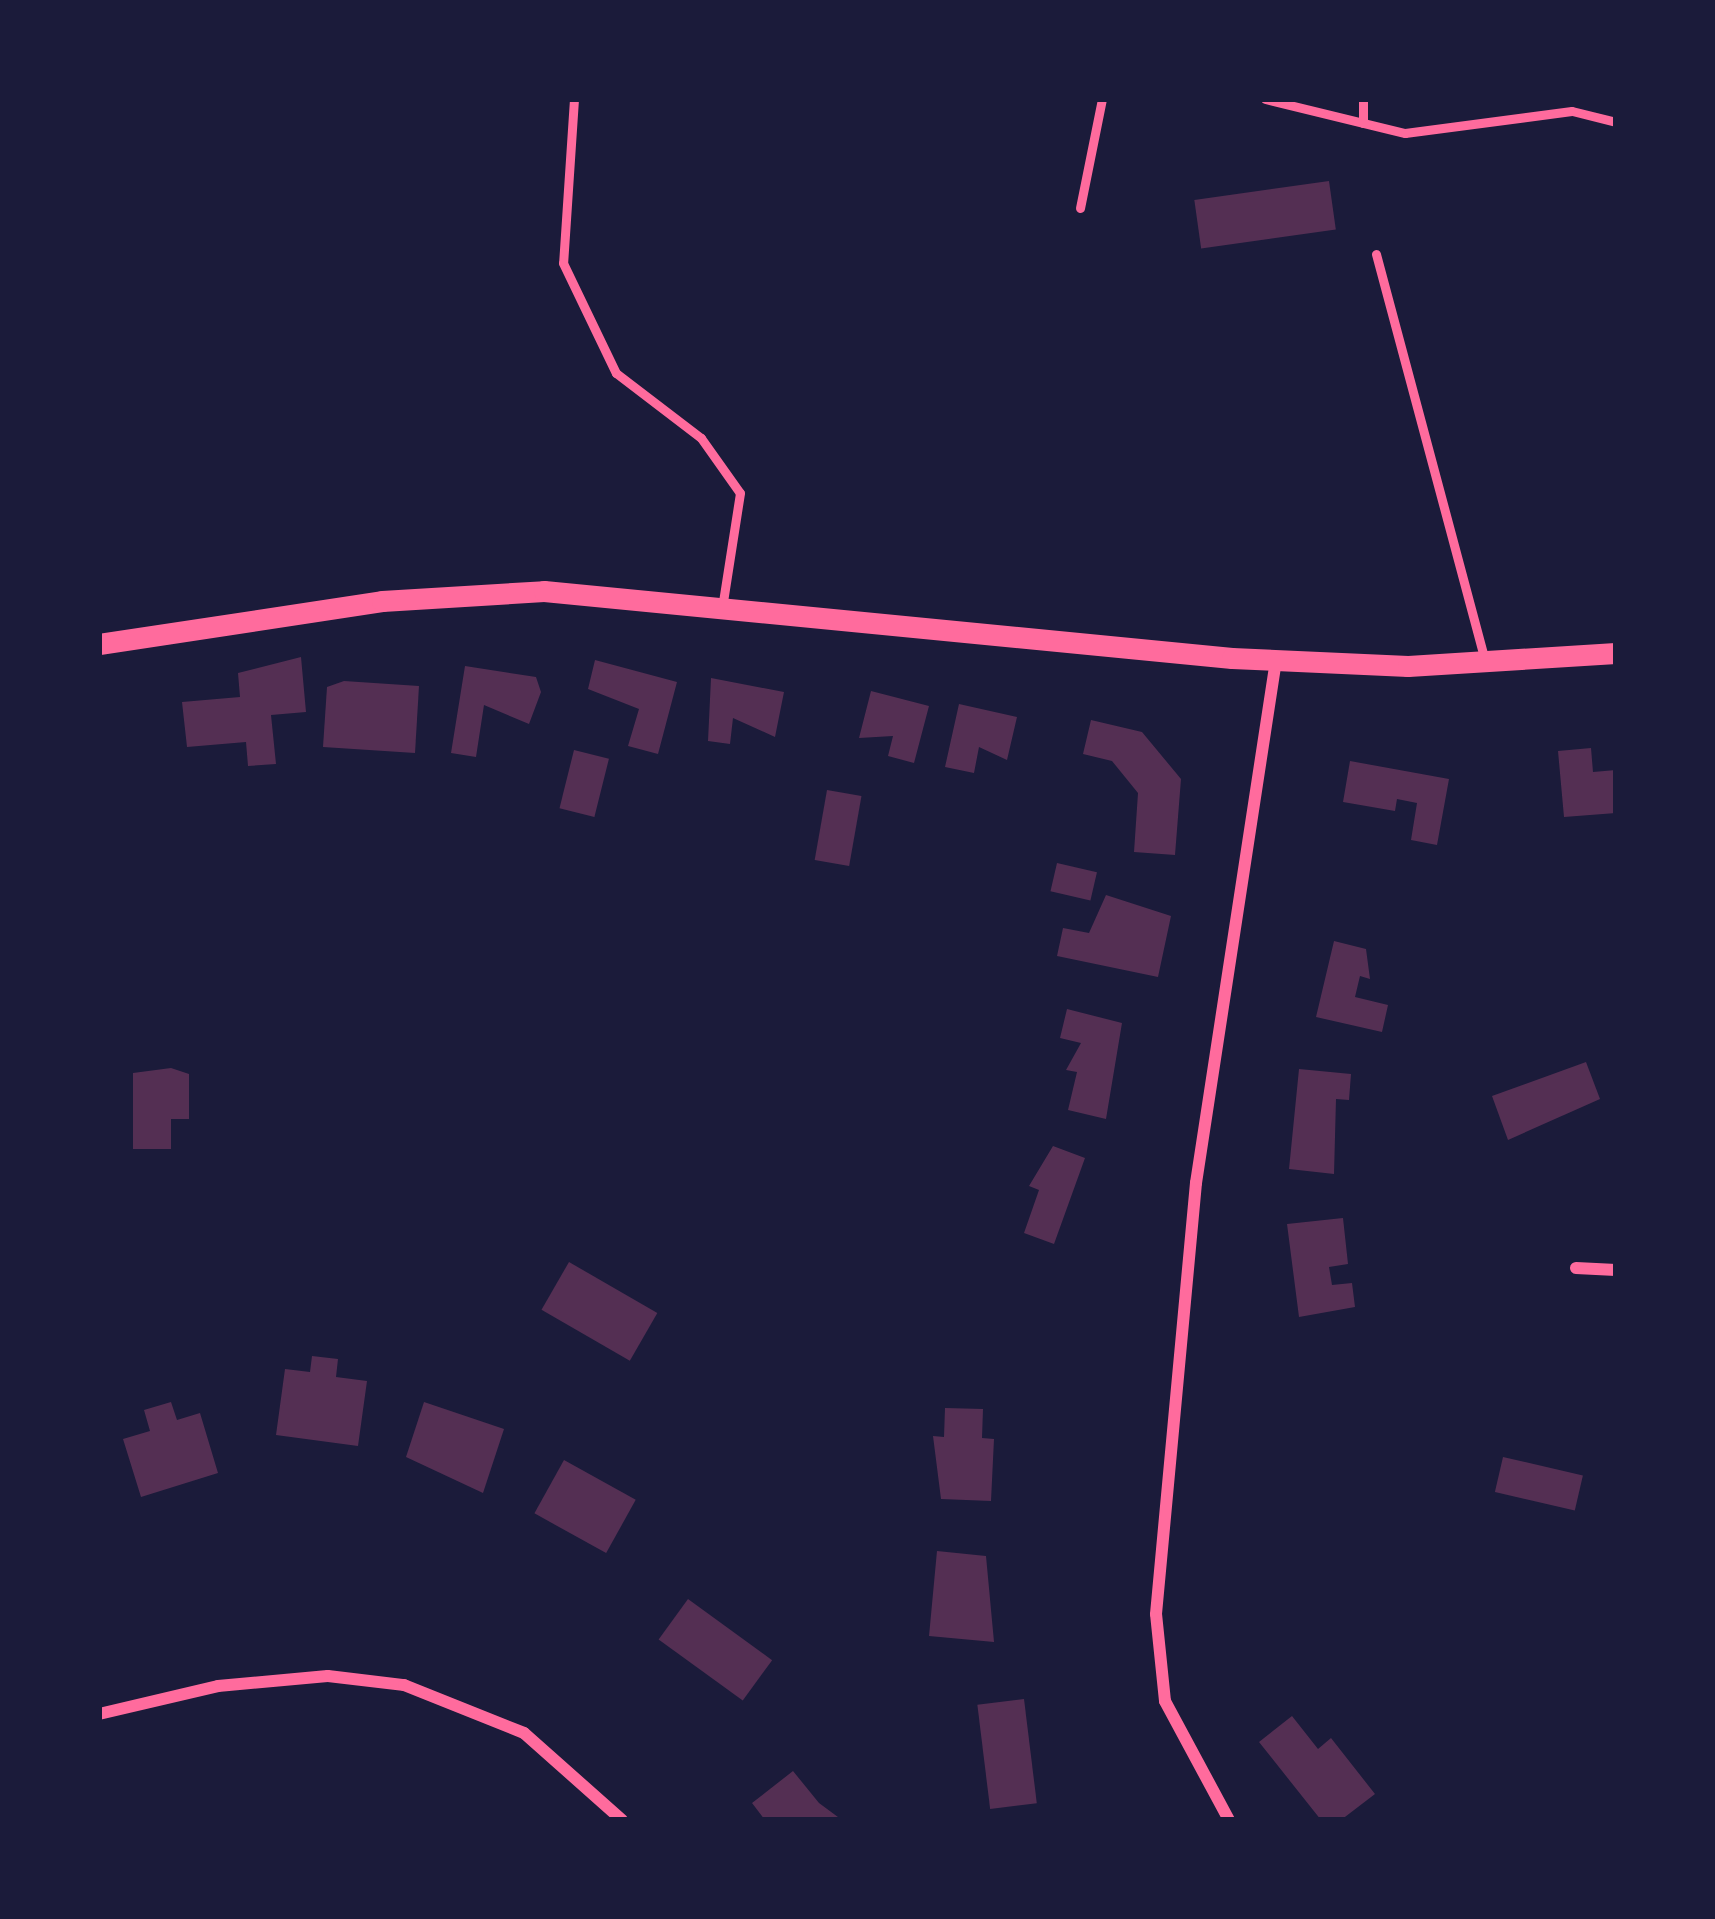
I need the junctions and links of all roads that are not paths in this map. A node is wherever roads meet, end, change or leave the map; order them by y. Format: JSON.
{"nodes":[{"id":1,"x":574,"y":99,"type":"edge"},
{"id":2,"x":1102,"y":99,"type":"edge"},
{"id":3,"x":1264,"y":99,"type":"edge"},
{"id":4,"x":1363,"y":99,"type":"edge"},
{"id":5,"x":1616,"y":122,"type":"edge"},
{"id":6,"x":1363,"y":123,"type":"junction"},
{"id":7,"x":1080,"y":208,"type":"dead end"},
{"id":8,"x":1376,"y":254,"type":"dead end"},
{"id":9,"x":723,"y":602,"type":"junction"},
{"id":10,"x":99,"y":644,"type":"edge"},
{"id":11,"x":1616,"y":653,"type":"edge"},
{"id":12,"x":1276,"y":660,"type":"junction"},
{"id":13,"x":1485,"y":663,"type":"junction"},
{"id":14,"x":1576,"y":1268,"type":"dead end"},
{"id":15,"x":1616,"y":1270,"type":"edge"},
{"id":16,"x":99,"y":1714,"type":"edge"},
{"id":17,"x":622,"y":1820,"type":"edge"},
{"id":18,"x":1229,"y":1820,"type":"edge"}],
"edges":[{"from":1,"to":9,"type":"lane"},
{"from":2,"to":7,"type":"lane"},
{"from":3,"to":6,"type":"lane"},
{"from":4,"to":6,"type":"lane"},
{"from":5,"to":6,"type":"lane"},
{"from":8,"to":13,"type":"lane"},
{"from":9,"to":10,"type":"street"},
{"from":9,"to":12,"type":"street"},
{"from":11,"to":13,"type":"street"},
{"from":12,"to":13,"type":"street"},
{"from":12,"to":18,"type":"street"},
{"from":14,"to":15,"type":"street"},
{"from":16,"to":17,"type":"street"}]}
